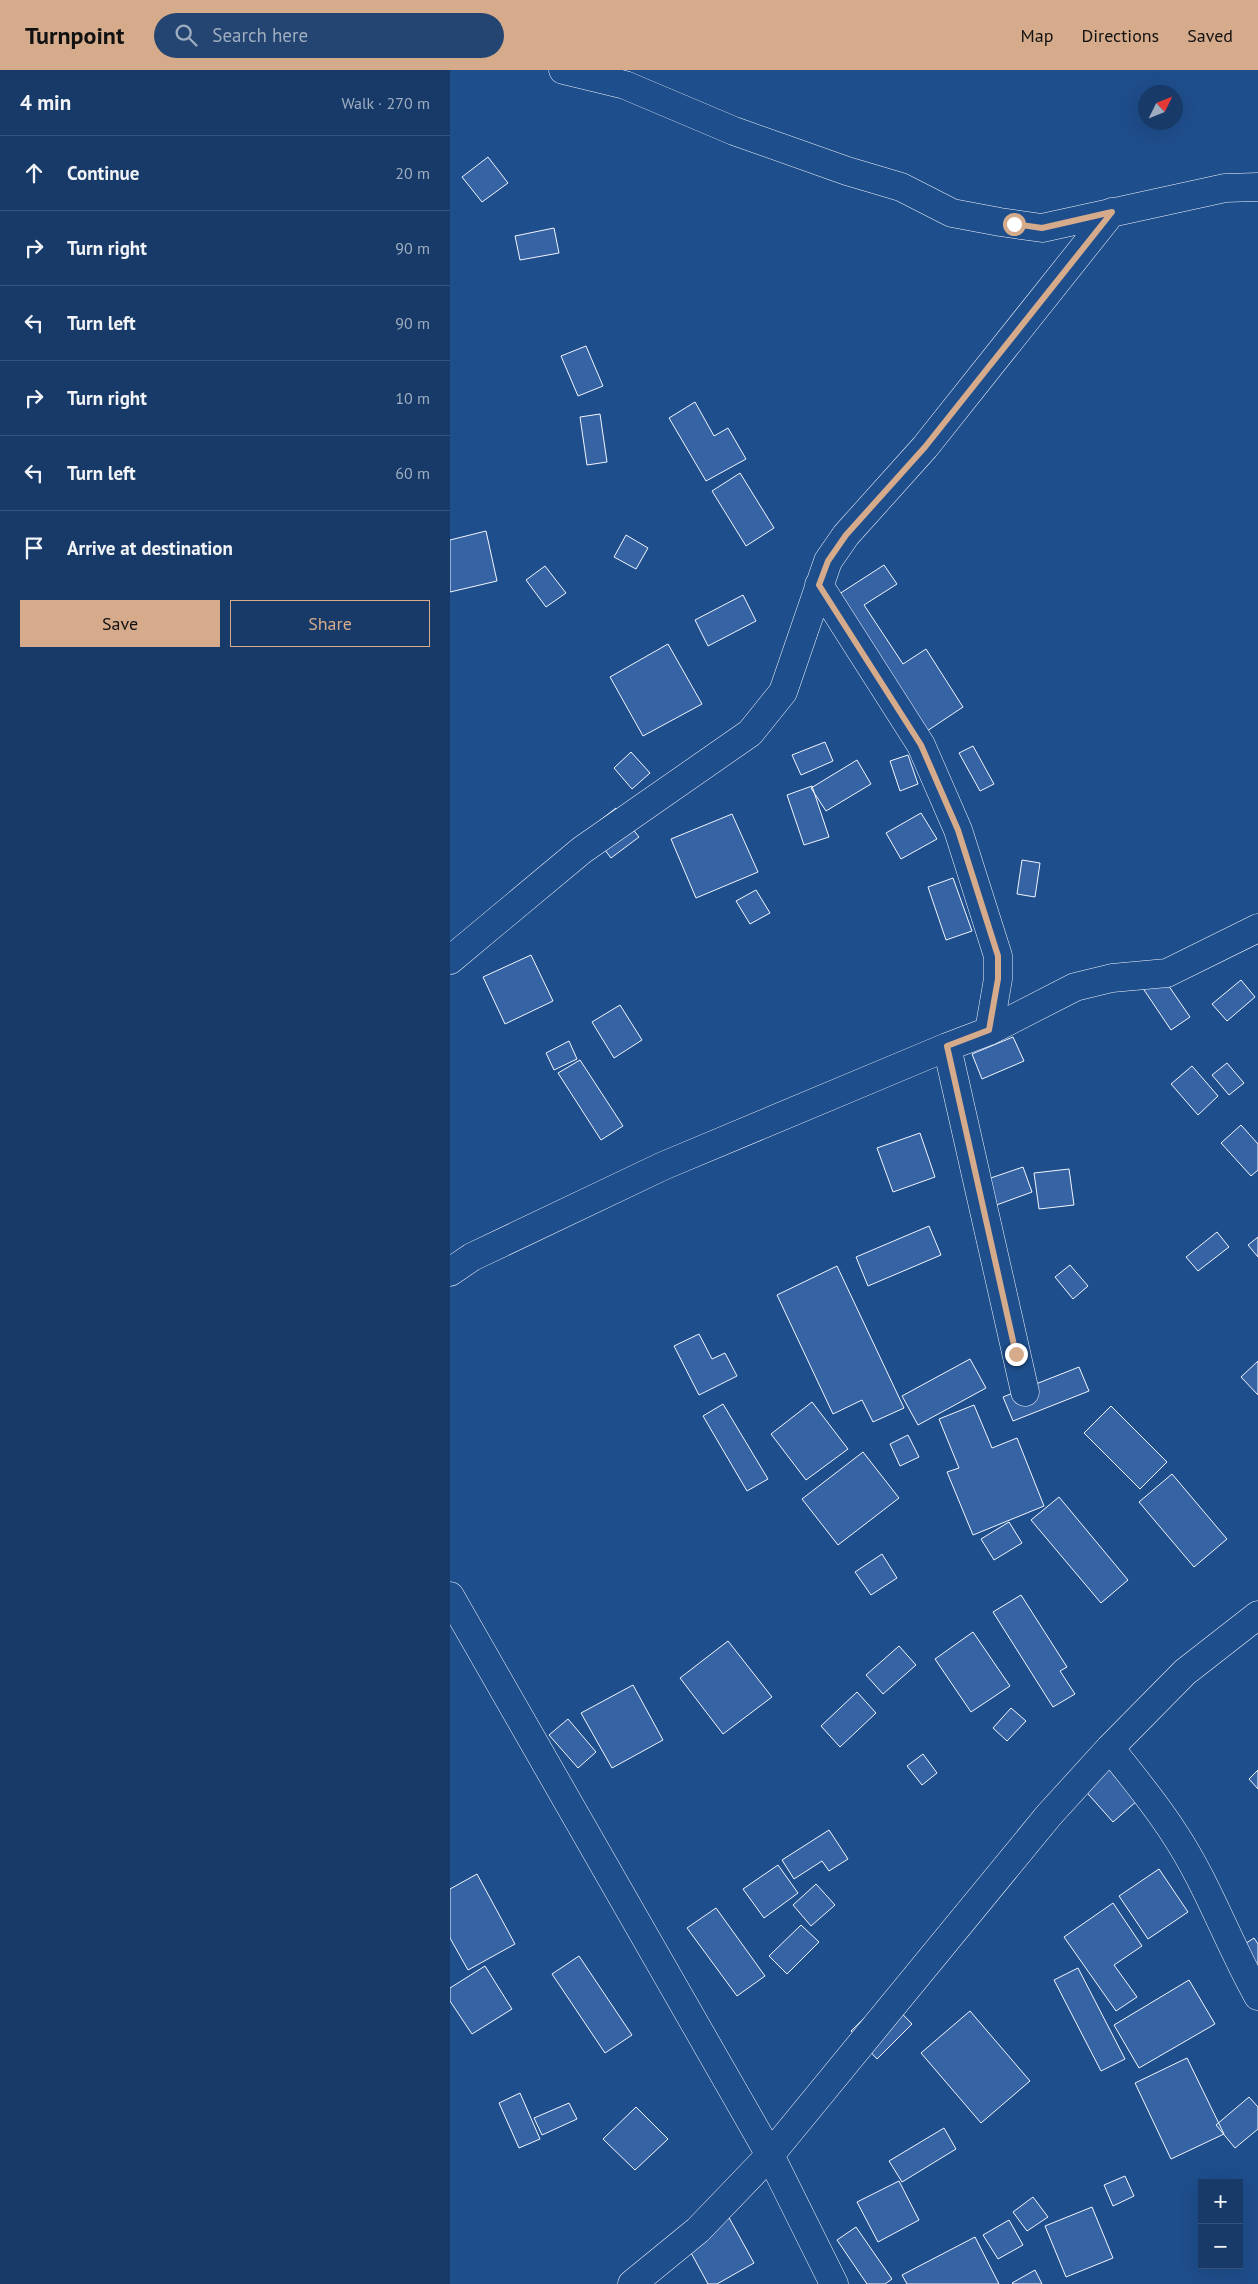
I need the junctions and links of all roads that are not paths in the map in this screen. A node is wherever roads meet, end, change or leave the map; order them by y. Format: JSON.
{"nodes":[{"id":1,"x":563,"y":70,"type":"edge"},
{"id":2,"x":1258,"y":187,"type":"edge"},
{"id":3,"x":1112,"y":212,"type":"junction"},
{"id":4,"x":819,"y":585,"type":"junction"},
{"id":5,"x":1258,"y":928,"type":"edge"},
{"id":6,"x":450,"y":960,"type":"edge"},
{"id":7,"x":989,"y":1030,"type":"junction"},
{"id":8,"x":947,"y":1046,"type":"junction"},
{"id":9,"x":450,"y":1272,"type":"edge"},
{"id":10,"x":1025,"y":1392,"type":"dead end"},
{"id":11,"x":450,"y":1596,"type":"edge"},
{"id":12,"x":1258,"y":1615,"type":"edge"},
{"id":13,"x":1110,"y":1748,"type":"junction"},
{"id":14,"x":1258,"y":1996,"type":"edge"},
{"id":15,"x":770,"y":2155,"type":"junction"},
{"id":16,"x":632,"y":2284,"type":"edge"},
{"id":17,"x":834,"y":2284,"type":"edge"}],
"edges":[{"from":1,"to":3,"type":"street"},
{"from":2,"to":3,"type":"street"},
{"from":3,"to":4,"type":"street"},
{"from":4,"to":6,"type":"street"},
{"from":4,"to":7,"type":"street"},
{"from":5,"to":7,"type":"street"},
{"from":7,"to":8,"type":"street"},
{"from":8,"to":9,"type":"street"},
{"from":8,"to":10,"type":"street"},
{"from":11,"to":15,"type":"street"},
{"from":12,"to":13,"type":"street"},
{"from":13,"to":14,"type":"street"},
{"from":13,"to":15,"type":"street"},
{"from":15,"to":16,"type":"street"},
{"from":15,"to":17,"type":"street"}]}
